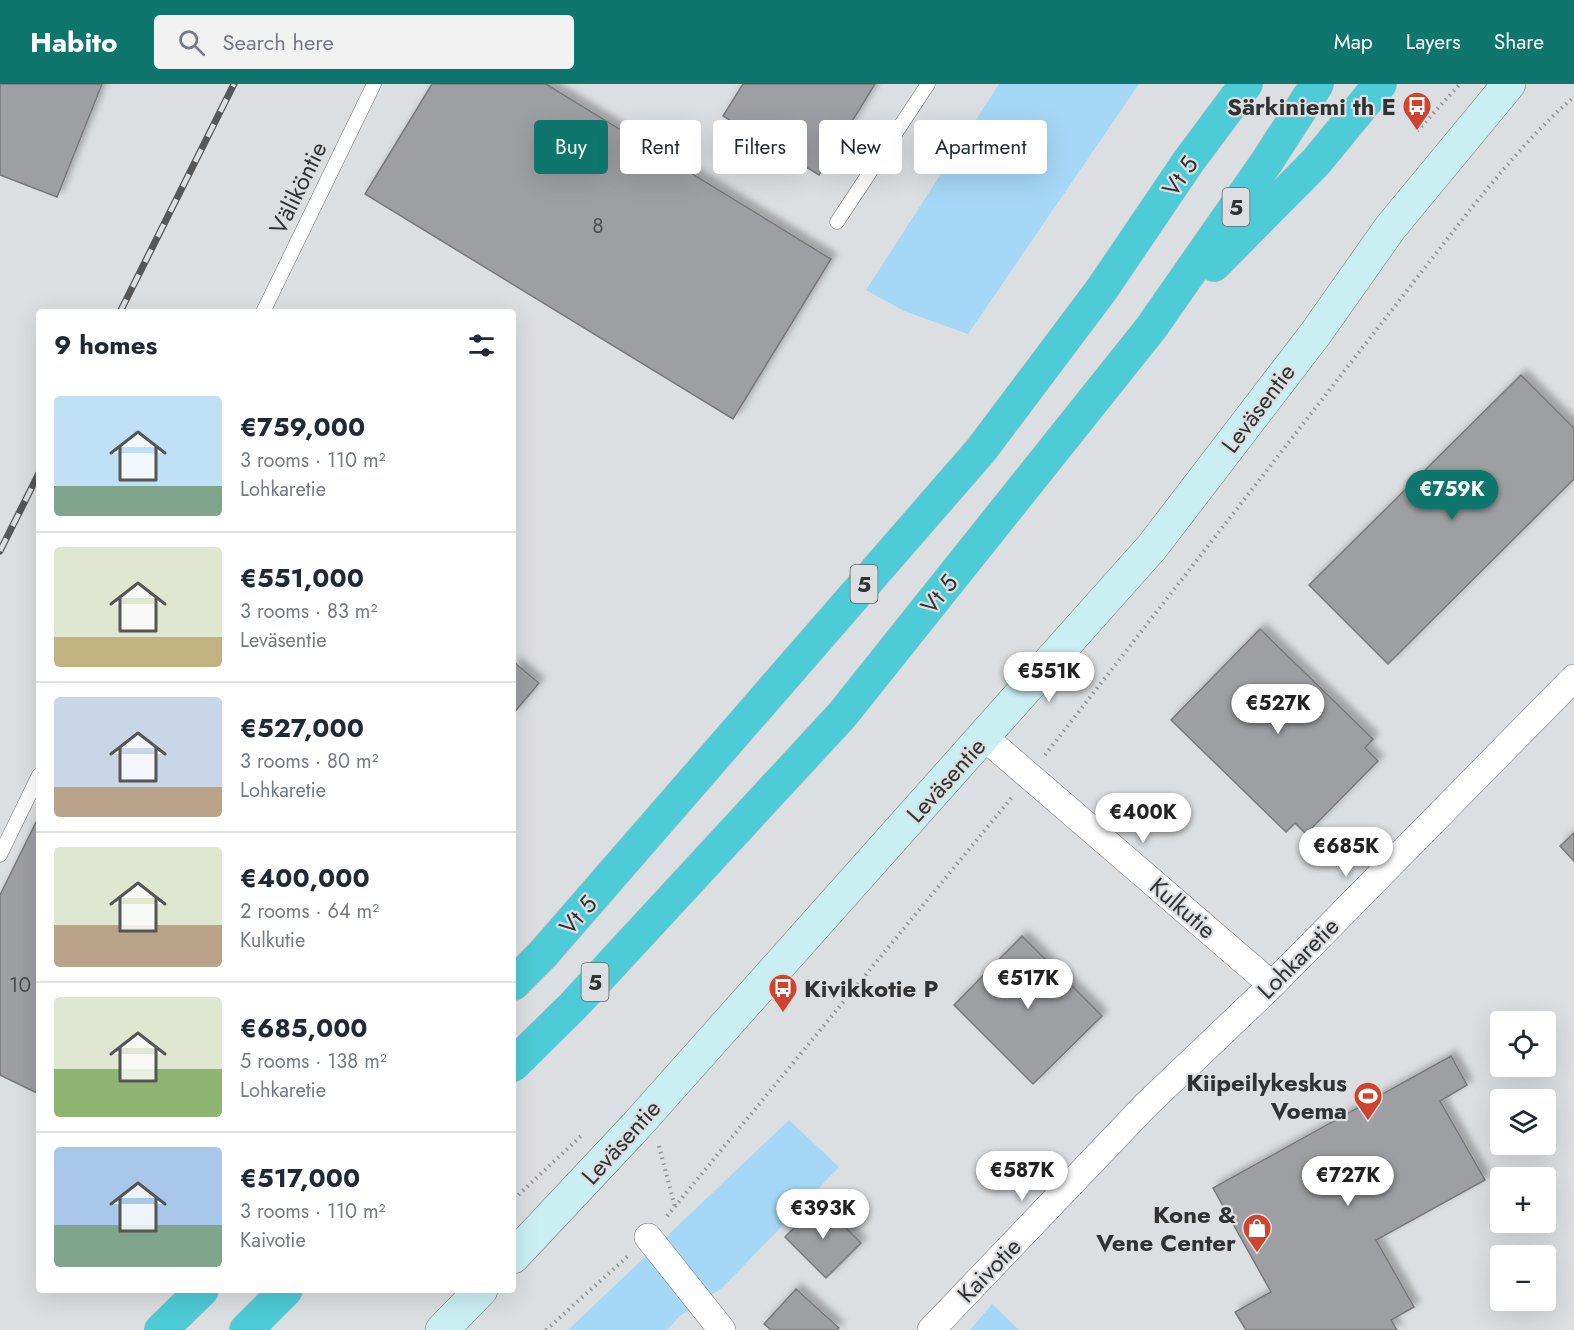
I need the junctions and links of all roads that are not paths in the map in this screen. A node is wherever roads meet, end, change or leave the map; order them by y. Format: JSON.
{"nodes":[{"id":1,"x":374,"y":84,"type":"edge"},
{"id":2,"x":928,"y":84,"type":"edge"},
{"id":3,"x":1229,"y":84,"type":"edge"},
{"id":4,"x":1246,"y":84,"type":"edge"},
{"id":5,"x":1317,"y":84,"type":"edge"},
{"id":6,"x":1380,"y":84,"type":"edge"},
{"id":7,"x":1509,"y":84,"type":"edge"},
{"id":8,"x":1188,"y":162,"type":"junction"},
{"id":9,"x":837,"y":222,"type":"dead end"},
{"id":10,"x":264,"y":309,"type":"edge"},
{"id":11,"x":1151,"y":328,"type":"junction"},
{"id":12,"x":1574,"y":678,"type":"edge"},
{"id":13,"x":984,"y":737,"type":"junction"},
{"id":14,"x":36,"y":781,"type":"edge"},
{"id":15,"x":0,"y":855,"type":"edge"},
{"id":16,"x":516,"y":981,"type":"edge"},
{"id":17,"x":1272,"y":985,"type":"junction"},
{"id":18,"x":516,"y":1062,"type":"edge"},
{"id":19,"x":1146,"y":1105,"type":"joint"},
{"id":20,"x":648,"y":1237,"type":"road end"},
{"id":21,"x":516,"y":1254,"type":"edge"},
{"id":22,"x":199,"y":1293,"type":"edge"},
{"id":23,"x":283,"y":1293,"type":"edge"},
{"id":24,"x":478,"y":1293,"type":"edge"},
{"id":25,"x":161,"y":1330,"type":"edge"},
{"id":26,"x":246,"y":1330,"type":"edge"},
{"id":27,"x":442,"y":1330,"type":"edge"},
{"id":28,"x":722,"y":1330,"type":"edge"},
{"id":29,"x":931,"y":1330,"type":"edge"}],
"edges":[{"from":1,"to":10,"type":"lane","name":"Väliköntie"},
{"from":2,"to":9,"type":"lane"},
{"from":3,"to":8,"type":"highway"},
{"from":4,"to":8,"type":"highway","name":"Vt 5","number":"5"},
{"from":5,"to":11,"type":"highway","name":"Vt 5","number":"5"},
{"from":6,"to":11,"type":"highway"},
{"from":7,"to":13,"type":"main road","name":"Leväsentie"},
{"from":8,"to":16,"type":"highway","name":"Vt 5","number":"5"},
{"from":11,"to":18,"type":"highway","name":"Vt 5","number":"5"},
{"from":12,"to":17,"type":"street","name":"Lohkaretie"},
{"from":13,"to":17,"type":"street","name":"Kulkutie"},
{"from":13,"to":21,"type":"main road","name":"Leväsentie"},
{"from":14,"to":15,"type":"lane"},
{"from":17,"to":19,"type":"street","name":"Lohkaretie"},
{"from":19,"to":29,"type":"street","name":"Kaivotie"},
{"from":20,"to":28,"type":"street"},
{"from":22,"to":25,"type":"highway"},
{"from":23,"to":26,"type":"highway"},
{"from":24,"to":27,"type":"main road"}]}
